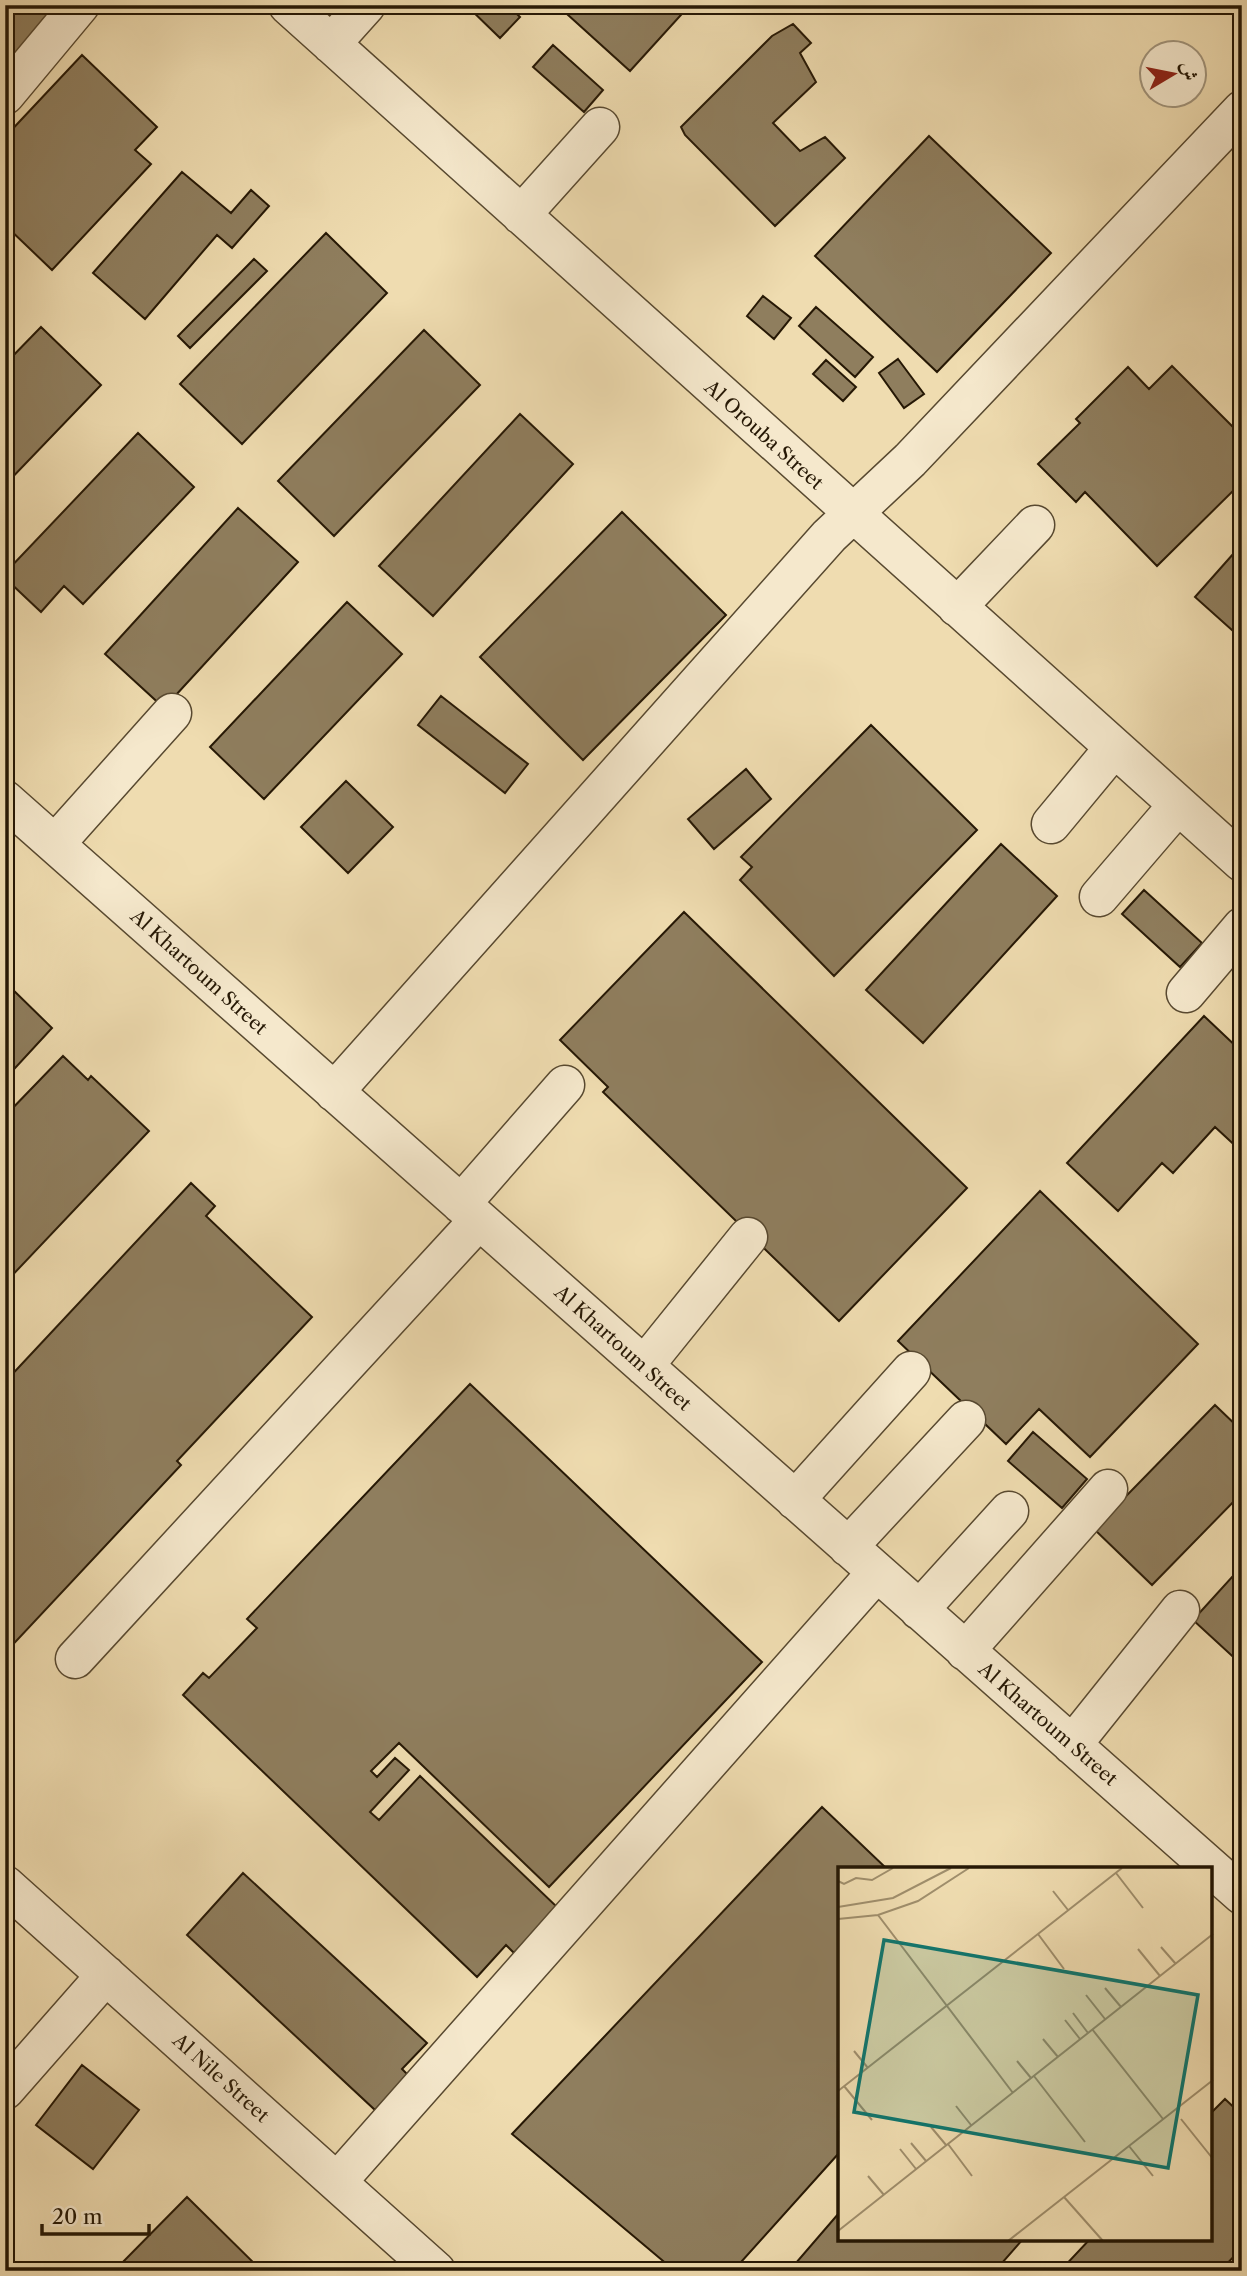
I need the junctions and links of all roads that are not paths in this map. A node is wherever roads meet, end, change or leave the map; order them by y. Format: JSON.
{"nodes":[{"id":1,"x":80,"y":5,"type":"edge"},
{"id":2,"x":288,"y":5,"type":"edge"},
{"id":3,"x":366,"y":5,"type":"edge"},
{"id":4,"x":331,"y":44,"type":"junction"},
{"id":5,"x":5,"y":95,"type":"edge"},
{"id":6,"x":1242,"y":110,"type":"edge"},
{"id":7,"x":600,"y":127,"type":"dead end"},
{"id":8,"x":521,"y":215,"type":"junction"},
{"id":9,"x":852,"y":515,"type":"junction"},
{"id":10,"x":1035,"y":525,"type":"dead end"},
{"id":11,"x":957,"y":607,"type":"junction"},
{"id":12,"x":172,"y":713,"type":"dead end"},
{"id":13,"x":1114,"y":748,"type":"junction"},
{"id":14,"x":5,"y":800,"type":"edge"},
{"id":15,"x":1178,"y":805,"type":"junction"},
{"id":16,"x":1051,"y":824,"type":"dead end"},
{"id":17,"x":55,"y":844,"type":"junction"},
{"id":18,"x":1242,"y":862,"type":"edge"},
{"id":19,"x":1100,"y":897,"type":"dead end"},
{"id":20,"x":1242,"y":927,"type":"edge"},
{"id":21,"x":1186,"y":993,"type":"dead end"},
{"id":22,"x":565,"y":1085,"type":"dead end"},
{"id":23,"x":334,"y":1092,"type":"junction"},
{"id":24,"x":470,"y":1212,"type":"junction"},
{"id":25,"x":748,"y":1237,"type":"dead end"},
{"id":26,"x":644,"y":1366,"type":"junction"},
{"id":27,"x":911,"y":1371,"type":"dead end"},
{"id":28,"x":966,"y":1420,"type":"dead end"},
{"id":29,"x":1108,"y":1489,"type":"dead end"},
{"id":30,"x":795,"y":1500,"type":"junction"},
{"id":31,"x":1009,"y":1511,"type":"dead end"},
{"id":32,"x":848,"y":1547,"type":"junction"},
{"id":33,"x":877,"y":1572,"type":"junction"},
{"id":34,"x":919,"y":1610,"type":"junction"},
{"id":35,"x":1180,"y":1610,"type":"dead end"},
{"id":36,"x":965,"y":1651,"type":"junction"},
{"id":37,"x":75,"y":1659,"type":"dead end"},
{"id":38,"x":1072,"y":1745,"type":"junction"},
{"id":39,"x":1209,"y":1867,"type":"edge"},
{"id":40,"x":1212,"y":1870,"type":"edge"},
{"id":41,"x":5,"y":1885,"type":"edge"},
{"id":42,"x":1242,"y":1895,"type":"edge"},
{"id":43,"x":106,"y":1975,"type":"junction"},
{"id":44,"x":5,"y":2090,"type":"edge"},
{"id":45,"x":337,"y":2182,"type":"junction"},
{"id":46,"x":436,"y":2271,"type":"edge"}],
"edges":[{"from":1,"to":5,"type":"lane"},
{"from":2,"to":4,"type":"lane","name":"Al Orouba Street"},
{"from":3,"to":4,"type":"lane"},
{"from":4,"to":8,"type":"lane","name":"Al Orouba Street"},
{"from":6,"to":9,"type":"lane"},
{"from":7,"to":8,"type":"lane"},
{"from":8,"to":9,"type":"lane","name":"Al Orouba Street"},
{"from":9,"to":11,"type":"lane","name":"Al Orouba Street"},
{"from":9,"to":23,"type":"lane"},
{"from":10,"to":11,"type":"lane"},
{"from":11,"to":13,"type":"lane","name":"Al Orouba Street"},
{"from":12,"to":17,"type":"lane"},
{"from":13,"to":15,"type":"lane","name":"Al Orouba Street"},
{"from":13,"to":16,"type":"lane"},
{"from":14,"to":17,"type":"lane","name":"Al Khartoum Street"},
{"from":15,"to":18,"type":"lane","name":"Al Orouba Street"},
{"from":15,"to":19,"type":"lane"},
{"from":17,"to":23,"type":"lane","name":"Al Khartoum Street"},
{"from":20,"to":21,"type":"lane"},
{"from":22,"to":24,"type":"lane"},
{"from":23,"to":24,"type":"lane","name":"Al Khartoum Street"},
{"from":24,"to":26,"type":"lane","name":"Al Khartoum Street"},
{"from":24,"to":37,"type":"lane"},
{"from":25,"to":26,"type":"lane"},
{"from":26,"to":30,"type":"lane","name":"Al Khartoum Street"},
{"from":27,"to":30,"type":"lane"},
{"from":28,"to":32,"type":"lane"},
{"from":29,"to":36,"type":"lane"},
{"from":30,"to":32,"type":"lane","name":"Al Khartoum Street"},
{"from":31,"to":34,"type":"lane"},
{"from":32,"to":33,"type":"lane","name":"Al Khartoum Street"},
{"from":33,"to":34,"type":"lane","name":"Al Khartoum Street"},
{"from":33,"to":45,"type":"lane"},
{"from":34,"to":36,"type":"lane","name":"Al Khartoum Street"},
{"from":35,"to":38,"type":"lane"},
{"from":36,"to":38,"type":"lane","name":"Al Khartoum Street"},
{"from":38,"to":39,"type":"lane","name":"Al Khartoum Street"},
{"from":40,"to":42,"type":"lane","name":"Al Khartoum Street"},
{"from":41,"to":43,"type":"lane","name":"Al Nile Street"},
{"from":43,"to":44,"type":"lane"},
{"from":43,"to":45,"type":"lane","name":"Al Nile Street"},
{"from":45,"to":46,"type":"lane","name":"Al Nile Street"}]}
